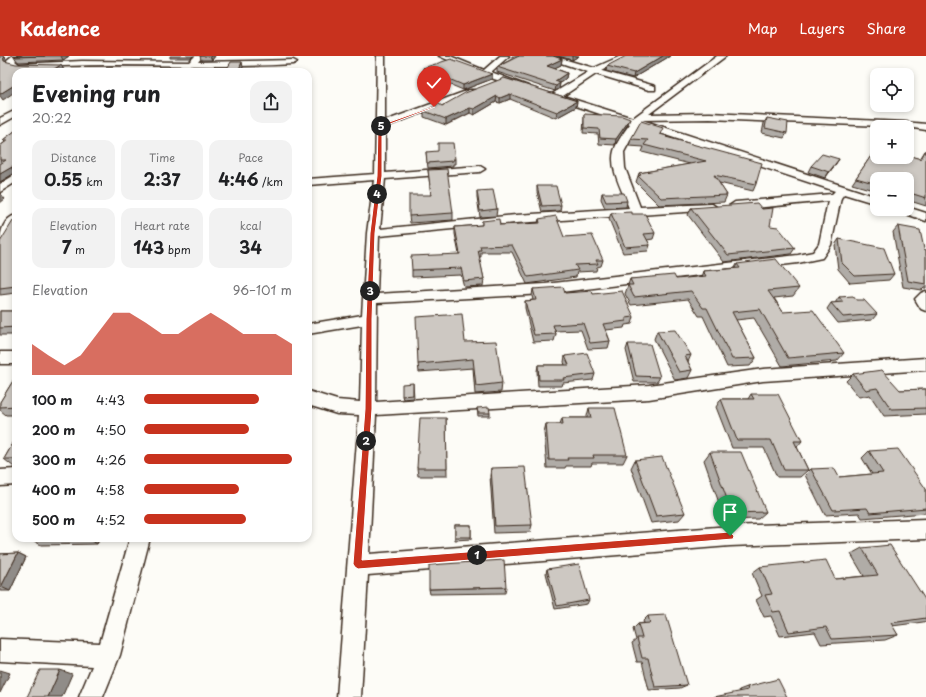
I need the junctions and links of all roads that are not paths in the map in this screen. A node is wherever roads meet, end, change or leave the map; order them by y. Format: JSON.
{"nodes":[{"id":1,"x":17,"y":56,"type":"edge"},
{"id":2,"x":100,"y":56,"type":"edge"},
{"id":3,"x":199,"y":56,"type":"edge"},
{"id":4,"x":381,"y":56,"type":"edge"},
{"id":5,"x":443,"y":56,"type":"edge"},
{"id":6,"x":505,"y":56,"type":"edge"},
{"id":7,"x":544,"y":56,"type":"edge"},
{"id":8,"x":627,"y":56,"type":"edge"},
{"id":9,"x":722,"y":56,"type":"edge"},
{"id":10,"x":294,"y":59,"type":"edge"},
{"id":11,"x":82,"y":64,"type":"junction"},
{"id":12,"x":192,"y":64,"type":"junction"},
{"id":13,"x":76,"y":68,"type":"edge"},
{"id":14,"x":595,"y":71,"type":"junction"},
{"id":15,"x":485,"y":73,"type":"junction"},
{"id":16,"x":504,"y":79,"type":"junction"},
{"id":17,"x":652,"y":88,"type":"dead end"},
{"id":18,"x":533,"y":89,"type":"edge"},
{"id":19,"x":11,"y":111,"type":"edge"},
{"id":20,"x":637,"y":120,"type":"junction"},
{"id":21,"x":0,"y":122,"type":"edge"},
{"id":22,"x":380,"y":126,"type":"junction"},
{"id":23,"x":926,"y":127,"type":"edge"},
{"id":24,"x":480,"y":168,"type":"dead end"},
{"id":25,"x":380,"y":176,"type":"junction"},
{"id":26,"x":12,"y":180,"type":"edge"},
{"id":27,"x":312,"y":182,"type":"edge"},
{"id":28,"x":0,"y":190,"type":"edge"},
{"id":29,"x":12,"y":192,"type":"edge"},
{"id":30,"x":838,"y":193,"type":"junction"},
{"id":31,"x":870,"y":200,"type":"edge"},
{"id":32,"x":636,"y":210,"type":"junction"},
{"id":33,"x":914,"y":213,"type":"edge"},
{"id":34,"x":926,"y":217,"type":"edge"},
{"id":35,"x":12,"y":224,"type":"edge"},
{"id":36,"x":373,"y":233,"type":"junction"},
{"id":37,"x":0,"y":239,"type":"edge"},
{"id":38,"x":926,"y":296,"type":"edge"},
{"id":39,"x":370,"y":299,"type":"junction"},
{"id":40,"x":926,"y":306,"type":"edge"},
{"id":41,"x":369,"y":319,"type":"junction"},
{"id":42,"x":312,"y":328,"type":"edge"},
{"id":43,"x":0,"y":358,"type":"edge"},
{"id":44,"x":12,"y":358,"type":"edge"},
{"id":45,"x":926,"y":364,"type":"edge"},
{"id":46,"x":312,"y":399,"type":"edge"},
{"id":47,"x":368,"y":409,"type":"junction"},
{"id":48,"x":12,"y":477,"type":"edge"},
{"id":49,"x":0,"y":478,"type":"edge"},
{"id":50,"x":926,"y":529,"type":"edge"},
{"id":51,"x":139,"y":542,"type":"edge"},
{"id":52,"x":358,"y":564,"type":"junction"},
{"id":53,"x":0,"y":650,"type":"edge"},
{"id":54,"x":108,"y":655,"type":"junction"},
{"id":55,"x":91,"y":697,"type":"edge"},
{"id":56,"x":349,"y":697,"type":"edge"}],
"edges":[{"from":1,"to":11,"type":"street"},
{"from":2,"to":11,"type":"street"},
{"from":3,"to":12,"type":"street"},
{"from":4,"to":22,"type":"street"},
{"from":5,"to":15,"type":"street"},
{"from":6,"to":15,"type":"street"},
{"from":7,"to":14,"type":"street"},
{"from":8,"to":14,"type":"street"},
{"from":9,"to":20,"type":"street"},
{"from":10,"to":12,"type":"street"},
{"from":11,"to":12,"type":"street"},
{"from":11,"to":13,"type":"street"},
{"from":14,"to":17,"type":"street"},
{"from":14,"to":20,"type":"street"},
{"from":15,"to":16,"type":"street"},
{"from":16,"to":18,"type":"street"},
{"from":16,"to":22,"type":"street"},
{"from":19,"to":21,"type":"street"},
{"from":20,"to":23,"type":"street"},
{"from":20,"to":30,"type":"street"},
{"from":20,"to":32,"type":"street"},
{"from":22,"to":25,"type":"street"},
{"from":24,"to":25,"type":"street"},
{"from":25,"to":27,"type":"street"},
{"from":25,"to":36,"type":"street"},
{"from":26,"to":28,"type":"street"},
{"from":28,"to":29,"type":"street"},
{"from":30,"to":31,"type":"street"},
{"from":30,"to":32,"type":"street"},
{"from":30,"to":39,"type":"street"},
{"from":32,"to":36,"type":"street"},
{"from":33,"to":34,"type":"street"},
{"from":35,"to":37,"type":"street"},
{"from":36,"to":39,"type":"street"},
{"from":38,"to":40,"type":"street"},
{"from":39,"to":41,"type":"street"},
{"from":41,"to":42,"type":"street"},
{"from":41,"to":47,"type":"street"},
{"from":43,"to":44,"type":"street"},
{"from":45,"to":47,"type":"street"},
{"from":46,"to":47,"type":"street"},
{"from":47,"to":52,"type":"street"},
{"from":48,"to":49,"type":"street"},
{"from":50,"to":52,"type":"street"},
{"from":51,"to":54,"type":"street"},
{"from":52,"to":56,"type":"street"},
{"from":53,"to":54,"type":"street"},
{"from":54,"to":55,"type":"street"}]}
